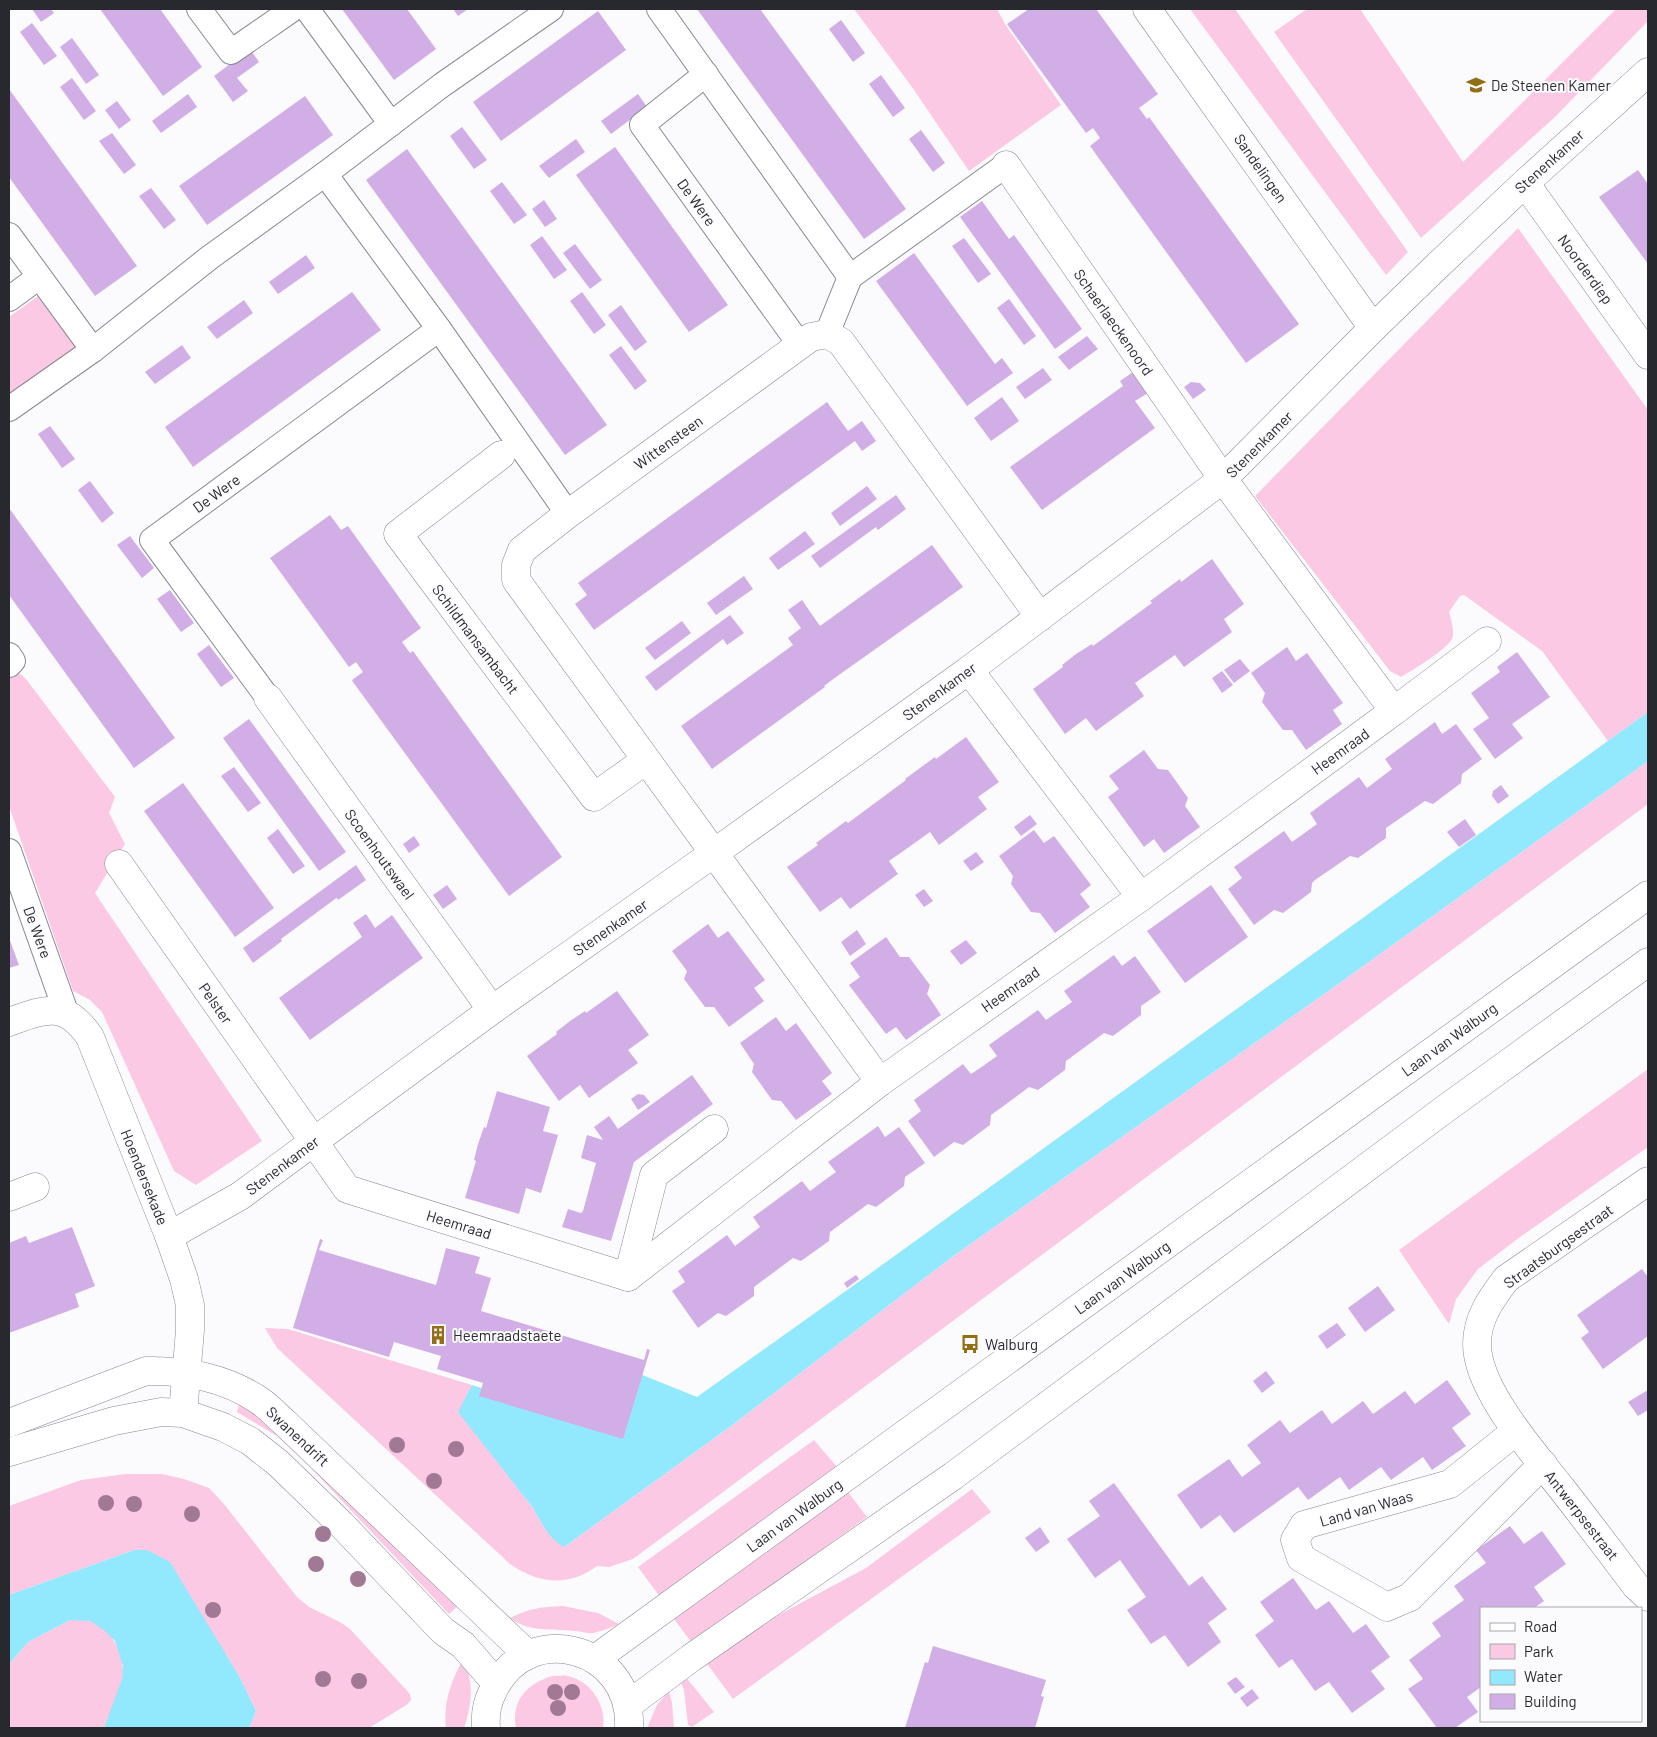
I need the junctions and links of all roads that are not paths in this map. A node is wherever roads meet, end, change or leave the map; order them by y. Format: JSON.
{"nodes":[{"id":1,"x":199,"y":9,"type":"edge"},
{"id":2,"x":293,"y":9,"type":"edge"},
{"id":3,"x":307,"y":9,"type":"edge"},
{"id":4,"x":551,"y":9,"type":"edge"},
{"id":5,"x":659,"y":9,"type":"edge"},
{"id":6,"x":1148,"y":9,"type":"edge"},
{"id":7,"x":1648,"y":72,"type":"edge"},
{"id":8,"x":706,"y":74,"type":"junction"},
{"id":9,"x":391,"y":124,"type":"junction"},
{"id":10,"x":1006,"y":165,"type":"joint"},
{"id":11,"x":325,"y":174,"type":"junction"},
{"id":12,"x":1525,"y":183,"type":"junction"},
{"id":13,"x":9,"y":235,"type":"edge"},
{"id":14,"x":850,"y":277,"type":"junction"},
{"id":15,"x":40,"y":278,"type":"junction"},
{"id":16,"x":9,"y":299,"type":"edge"},
{"id":17,"x":1373,"y":328,"type":"junction"},
{"id":18,"x":438,"y":329,"type":"junction"},
{"id":19,"x":827,"y":334,"type":"junction"},
{"id":20,"x":800,"y":345,"type":"junction"},
{"id":21,"x":93,"y":350,"type":"junction"},
{"id":22,"x":1648,"y":355,"type":"edge"},
{"id":23,"x":9,"y":409,"type":"edge"},
{"id":24,"x":501,"y":455,"type":"dead end"},
{"id":25,"x":1223,"y":479,"type":"junction"},
{"id":26,"x":568,"y":514,"type":"junction"},
{"id":27,"x":1040,"y":617,"type":"junction"},
{"id":28,"x":1487,"y":641,"type":"dead end"},
{"id":29,"x":9,"y":655,"type":"edge"},
{"id":30,"x":9,"y":665,"type":"edge"},
{"id":31,"x":969,"y":670,"type":"junction"},
{"id":32,"x":268,"y":698,"type":"joint"},
{"id":33,"x":1394,"y":711,"type":"junction"},
{"id":34,"x":646,"y":760,"type":"junction"},
{"id":35,"x":9,"y":852,"type":"edge"},
{"id":36,"x":714,"y":853,"type":"junction"},
{"id":37,"x":119,"y":864,"type":"dead end"},
{"id":38,"x":1648,"y":895,"type":"edge"},
{"id":39,"x":1141,"y":897,"type":"junction"},
{"id":40,"x":1648,"y":962,"type":"edge"},
{"id":41,"x":492,"y":1010,"type":"junction"},
{"id":42,"x":66,"y":1012,"type":"junction"},
{"id":43,"x":9,"y":1022,"type":"edge"},
{"id":44,"x":880,"y":1082,"type":"junction"},
{"id":45,"x":714,"y":1129,"type":"dead end"},
{"id":46,"x":312,"y":1142,"type":"junction"},
{"id":47,"x":1648,"y":1181,"type":"edge"},
{"id":48,"x":35,"y":1187,"type":"dead end"},
{"id":49,"x":9,"y":1197,"type":"edge"},
{"id":50,"x":169,"y":1236,"type":"junction"},
{"id":51,"x":628,"y":1276,"type":"junction"},
{"id":52,"x":187,"y":1372,"type":"junction"},
{"id":53,"x":183,"y":1413,"type":"junction"},
{"id":54,"x":9,"y":1423,"type":"edge"},
{"id":55,"x":1516,"y":1431,"type":"junction"},
{"id":56,"x":9,"y":1452,"type":"edge"},
{"id":57,"x":1543,"y":1464,"type":"junction"},
{"id":58,"x":1648,"y":1597,"type":"edge"},
{"id":59,"x":528,"y":1655,"type":"junction"},
{"id":60,"x":595,"y":1659,"type":"junction"},
{"id":61,"x":496,"y":1683,"type":"junction"},
{"id":62,"x":629,"y":1717,"type":"edge"},
{"id":63,"x":486,"y":1728,"type":"edge"}],
"edges":[{"from":1,"to":2,"type":"street"},
{"from":3,"to":9,"type":"street"},
{"from":4,"to":9,"type":"street"},
{"from":5,"to":8,"type":"street"},
{"from":6,"to":17,"type":"street","name":"Sandelingen"},
{"from":7,"to":12,"type":"street","name":"Stenenkamer"},
{"from":8,"to":14,"type":"street"},
{"from":8,"to":20,"type":"street","name":"De Were"},
{"from":9,"to":11,"type":"street"},
{"from":10,"to":14,"type":"street"},
{"from":10,"to":25,"type":"street","name":"Schaerlaeckenoord"},
{"from":11,"to":18,"type":"street"},
{"from":11,"to":21,"type":"street"},
{"from":12,"to":17,"type":"street","name":"Stenenkamer"},
{"from":12,"to":22,"type":"street","name":"Noorderdiep"},
{"from":13,"to":15,"type":"street"},
{"from":14,"to":19,"type":"street"},
{"from":15,"to":16,"type":"street"},
{"from":15,"to":21,"type":"street"},
{"from":17,"to":25,"type":"street","name":"Stenenkamer"},
{"from":18,"to":26,"type":"street"},
{"from":18,"to":32,"type":"street","name":"De Were"},
{"from":19,"to":20,"type":"street","name":"Wittensteen"},
{"from":19,"to":27,"type":"street"},
{"from":20,"to":26,"type":"street","name":"Wittensteen"},
{"from":21,"to":23,"type":"street"},
{"from":24,"to":34,"type":"street","name":"Schildmansambacht"},
{"from":25,"to":27,"type":"street","name":"Stenenkamer"},
{"from":25,"to":33,"type":"street"},
{"from":26,"to":34,"type":"street","name":"Wittensteen"},
{"from":27,"to":31,"type":"street","name":"Stenenkamer"},
{"from":28,"to":33,"type":"street","name":"Heemraad"},
{"from":29,"to":30,"type":"street"},
{"from":31,"to":36,"type":"street","name":"Stenenkamer"},
{"from":31,"to":39,"type":"street"},
{"from":32,"to":41,"type":"street","name":"Scoenhoutswael"},
{"from":33,"to":39,"type":"street","name":"Heemraad"},
{"from":34,"to":36,"type":"street","name":"Wittensteen"},
{"from":35,"to":42,"type":"street","name":"De Were"},
{"from":36,"to":41,"type":"street","name":"Stenenkamer"},
{"from":36,"to":44,"type":"street"},
{"from":37,"to":46,"type":"street","name":"Pelster"},
{"from":38,"to":60,"type":"street","name":"Laan van Walburg"},
{"from":39,"to":44,"type":"street","name":"Heemraad"},
{"from":40,"to":62,"type":"street"},
{"from":41,"to":46,"type":"street","name":"Stenenkamer"},
{"from":42,"to":43,"type":"street"},
{"from":42,"to":50,"type":"street","name":"Hoendersekade"},
{"from":44,"to":51,"type":"street","name":"Heemraad"},
{"from":45,"to":51,"type":"street"},
{"from":46,"to":50,"type":"street","name":"Stenenkamer"},
{"from":46,"to":51,"type":"street","name":"Heemraad"},
{"from":47,"to":55,"type":"street","name":"Straatsburgsestraat"},
{"from":48,"to":49,"type":"street"},
{"from":50,"to":52,"type":"street","name":"Hoendersekade"},
{"from":52,"to":53,"type":"street","name":"Hoendersekade"},
{"from":52,"to":54,"type":"street","name":"Swanendrift"},
{"from":52,"to":59,"type":"street","name":"Swanendrift"},
{"from":53,"to":56,"type":"street"},
{"from":53,"to":61,"type":"street"},
{"from":55,"to":57,"type":"street","name":"Antwerpsestraat"},
{"from":55,"to":57,"type":"street","name":"Land van Waas"},
{"from":57,"to":58,"type":"street","name":"Antwerpsestraat"},
{"from":59,"to":60,"type":"street"},
{"from":59,"to":61,"type":"street"},
{"from":60,"to":62,"type":"street"},
{"from":61,"to":63,"type":"street"}]}
